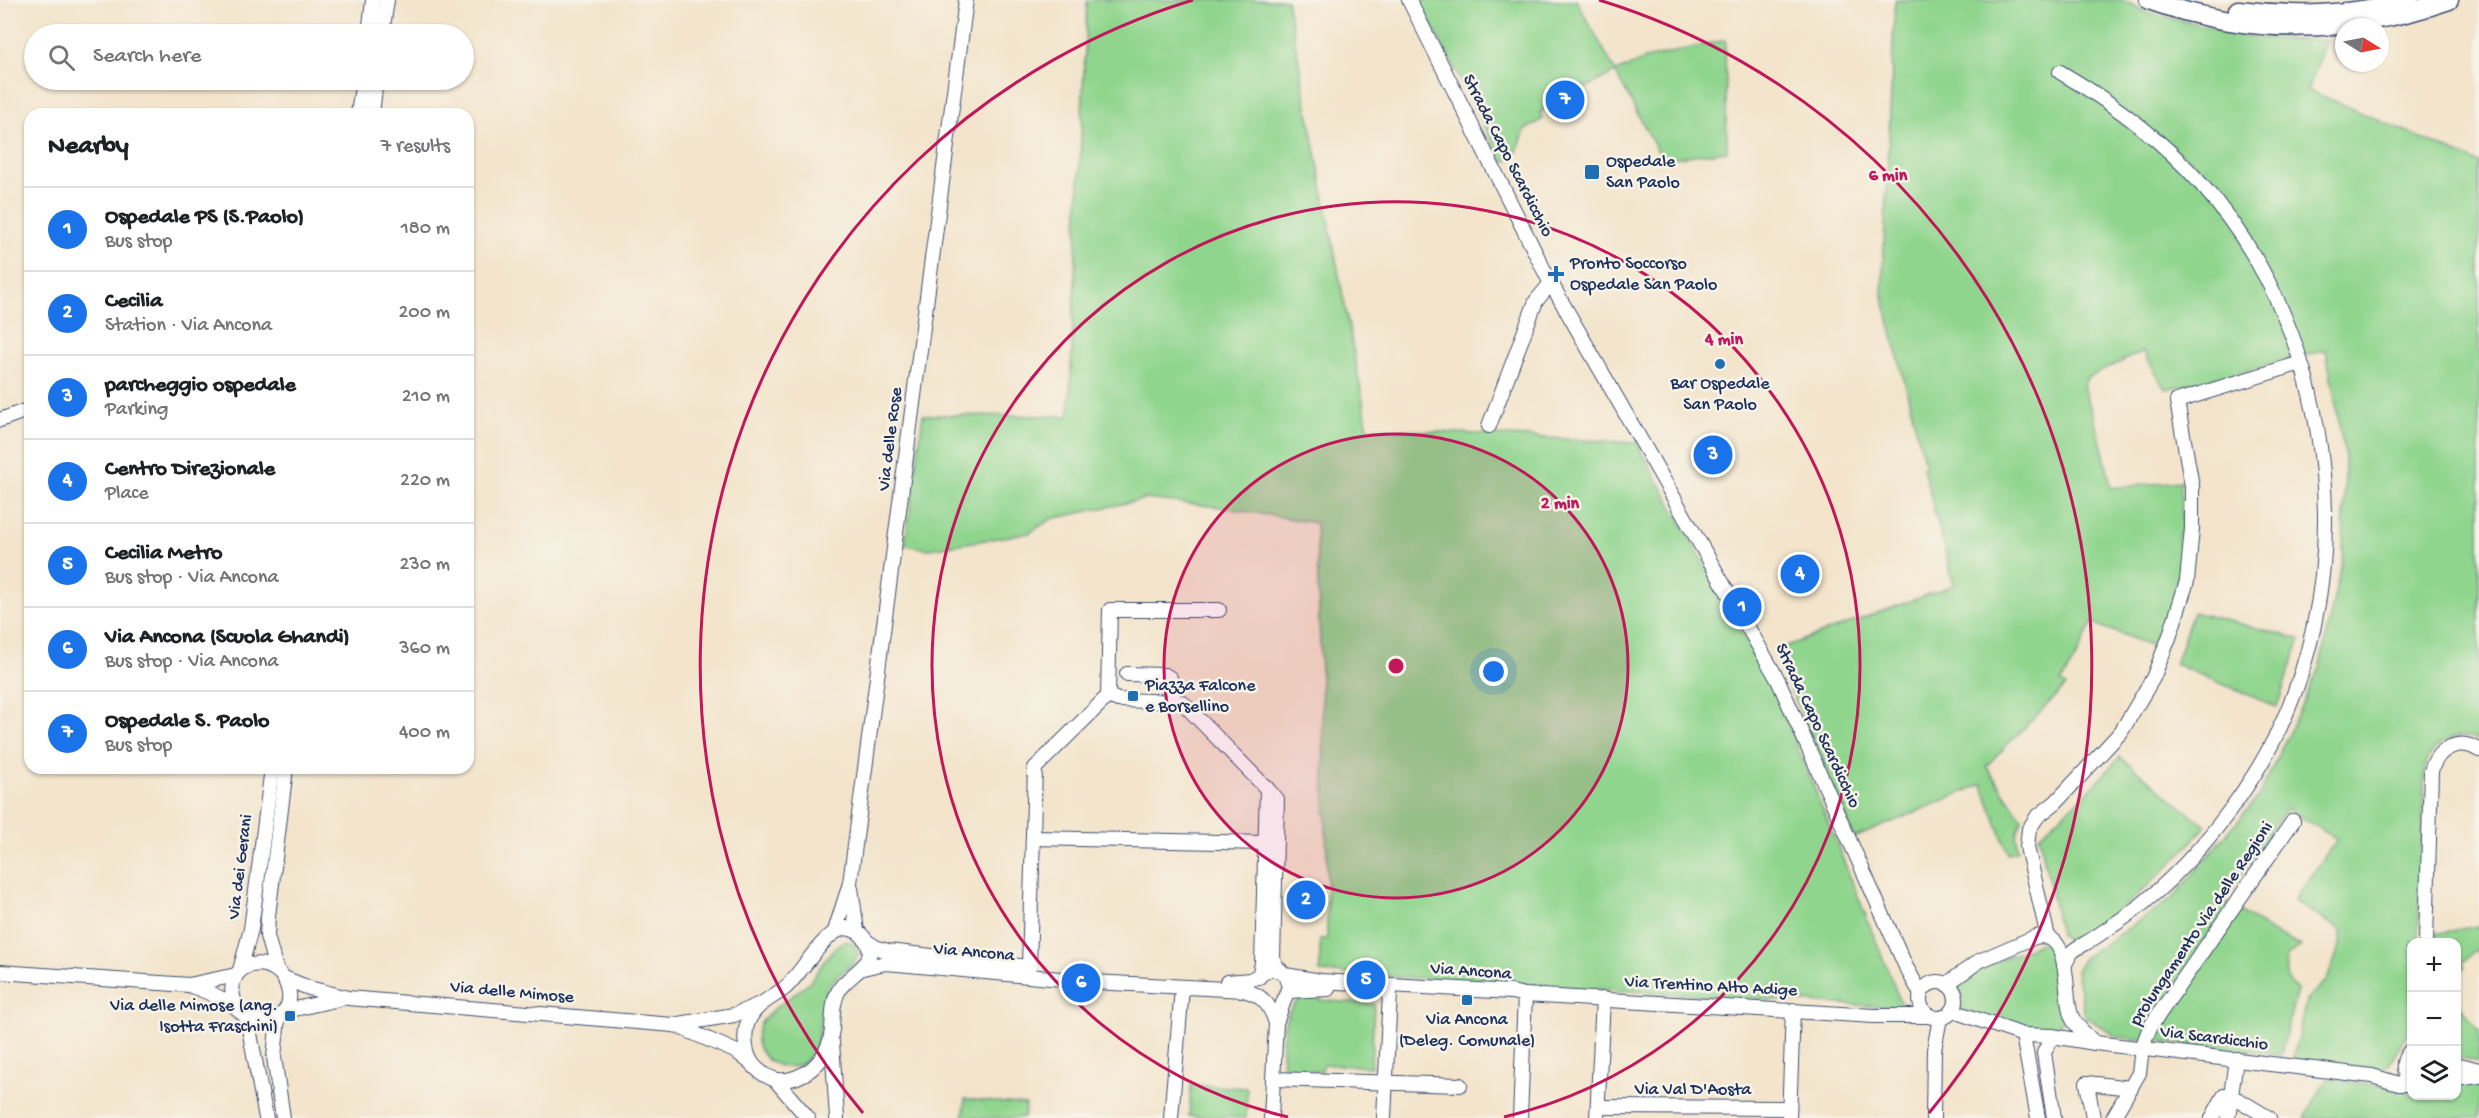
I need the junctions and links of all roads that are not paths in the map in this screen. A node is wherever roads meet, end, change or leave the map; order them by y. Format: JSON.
{"nodes":[{"id":1,"x":373,"y":0,"type":"edge"},
{"id":2,"x":387,"y":0,"type":"edge"},
{"id":3,"x":966,"y":0,"type":"edge"},
{"id":4,"x":1408,"y":0,"type":"edge"},
{"id":5,"x":2149,"y":0,"type":"edge"},
{"id":6,"x":2181,"y":0,"type":"edge"},
{"id":7,"x":2409,"y":0,"type":"edge"},
{"id":8,"x":2449,"y":0,"type":"edge"},
{"id":9,"x":370,"y":24,"type":"edge"},
{"id":10,"x":383,"y":24,"type":"edge"},
{"id":11,"x":2060,"y":72,"type":"dead end"},
{"id":12,"x":362,"y":90,"type":"edge"},
{"id":13,"x":375,"y":90,"type":"edge"},
{"id":14,"x":359,"y":108,"type":"edge"},
{"id":15,"x":373,"y":108,"type":"edge"},
{"id":16,"x":1551,"y":283,"type":"junction"},
{"id":17,"x":2301,"y":363,"type":"junction"},
{"id":18,"x":24,"y":411,"type":"edge"},
{"id":19,"x":0,"y":420,"type":"edge"},
{"id":20,"x":1489,"y":426,"type":"dead end"},
{"id":21,"x":1219,"y":610,"type":"dead end"},
{"id":22,"x":1127,"y":674,"type":"dead end"},
{"id":23,"x":1108,"y":696,"type":"junction"},
{"id":24,"x":1173,"y":701,"type":"junction"},
{"id":25,"x":2479,"y":750,"type":"edge"},
{"id":26,"x":271,"y":774,"type":"edge"},
{"id":27,"x":285,"y":774,"type":"edge"},
{"id":28,"x":1267,"y":788,"type":"junction"},
{"id":29,"x":2293,"y":821,"type":"dead end"},
{"id":30,"x":1033,"y":838,"type":"junction"},
{"id":31,"x":1265,"y":843,"type":"junction"},
{"id":32,"x":850,"y":883,"type":"junction"},
{"id":33,"x":835,"y":930,"type":"junction"},
{"id":34,"x":862,"y":936,"type":"junction"},
{"id":35,"x":2426,"y":938,"type":"edge"},
{"id":36,"x":2053,"y":941,"type":"junction"},
{"id":37,"x":2073,"y":952,"type":"junction"},
{"id":38,"x":2064,"y":966,"type":"junction"},
{"id":39,"x":1029,"y":967,"type":"junction"},
{"id":40,"x":1906,"y":967,"type":"junction"},
{"id":41,"x":863,"y":968,"type":"junction"},
{"id":42,"x":0,"y":972,"type":"edge"},
{"id":43,"x":238,"y":972,"type":"junction"},
{"id":44,"x":280,"y":973,"type":"junction"},
{"id":45,"x":1261,"y":974,"type":"junction"},
{"id":46,"x":1283,"y":974,"type":"junction"},
{"id":47,"x":1941,"y":983,"type":"junction"},
{"id":48,"x":189,"y":985,"type":"junction"},
{"id":49,"x":1182,"y":988,"type":"junction"},
{"id":50,"x":1390,"y":992,"type":"junction"},
{"id":51,"x":1286,"y":994,"type":"junction"},
{"id":52,"x":1524,"y":995,"type":"junction"},
{"id":53,"x":348,"y":998,"type":"junction"},
{"id":54,"x":1263,"y":999,"type":"junction"},
{"id":55,"x":1603,"y":999,"type":"junction"},
{"id":56,"x":1921,"y":999,"type":"junction"},
{"id":57,"x":760,"y":1004,"type":"junction"},
{"id":58,"x":1793,"y":1010,"type":"junction"},
{"id":59,"x":1953,"y":1011,"type":"junction"},
{"id":60,"x":242,"y":1013,"type":"junction"},
{"id":61,"x":282,"y":1015,"type":"junction"},
{"id":62,"x":2071,"y":1015,"type":"junction"},
{"id":63,"x":1896,"y":1017,"type":"junction"},
{"id":64,"x":1935,"y":1017,"type":"junction"},
{"id":65,"x":1276,"y":1023,"type":"junction"},
{"id":66,"x":673,"y":1025,"type":"junction"},
{"id":67,"x":831,"y":1034,"type":"junction"},
{"id":68,"x":2023,"y":1035,"type":"junction"},
{"id":69,"x":2052,"y":1036,"type":"junction"},
{"id":70,"x":2094,"y":1043,"type":"junction"},
{"id":71,"x":2142,"y":1048,"type":"junction"},
{"id":72,"x":2407,"y":1054,"type":"edge"},
{"id":73,"x":2236,"y":1059,"type":"junction"},
{"id":74,"x":753,"y":1064,"type":"junction"},
{"id":75,"x":2461,"y":1065,"type":"edge"},
{"id":76,"x":2479,"y":1070,"type":"edge"},
{"id":77,"x":2372,"y":1076,"type":"junction"},
{"id":78,"x":2479,"y":1076,"type":"edge"},
{"id":79,"x":2461,"y":1078,"type":"edge"},
{"id":80,"x":1273,"y":1079,"type":"junction"},
{"id":81,"x":777,"y":1082,"type":"junction"},
{"id":82,"x":2407,"y":1083,"type":"edge"},
{"id":83,"x":1385,"y":1084,"type":"junction"},
{"id":84,"x":1460,"y":1085,"type":"dead end"},
{"id":85,"x":2131,"y":1088,"type":"junction"},
{"id":86,"x":2231,"y":1097,"type":"junction"},
{"id":87,"x":1597,"y":1113,"type":"edge"},
{"id":88,"x":1789,"y":1113,"type":"edge"},
{"id":89,"x":266,"y":1118,"type":"edge"},
{"id":90,"x":283,"y":1118,"type":"edge"},
{"id":91,"x":808,"y":1118,"type":"edge"},
{"id":92,"x":837,"y":1118,"type":"edge"},
{"id":93,"x":1171,"y":1118,"type":"edge"},
{"id":94,"x":1272,"y":1118,"type":"edge"},
{"id":95,"x":1384,"y":1118,"type":"edge"},
{"id":96,"x":1520,"y":1118,"type":"edge"},
{"id":97,"x":1933,"y":1118,"type":"edge"},
{"id":98,"x":2038,"y":1118,"type":"edge"},
{"id":99,"x":2054,"y":1118,"type":"edge"},
{"id":100,"x":2093,"y":1118,"type":"edge"},
{"id":101,"x":2113,"y":1118,"type":"edge"},
{"id":102,"x":2212,"y":1118,"type":"edge"},
{"id":103,"x":2228,"y":1118,"type":"edge"},
{"id":104,"x":2269,"y":1118,"type":"edge"}],
"edges":[{"from":1,"to":9,"type":"street"},
{"from":2,"to":10,"type":"street"},
{"from":3,"to":32,"type":"street","name":"Via delle Rose"},
{"from":4,"to":16,"type":"street","name":"Strada Capo Scardicchio"},
{"from":5,"to":8,"type":"main road"},
{"from":6,"to":7,"type":"main road"},
{"from":11,"to":17,"type":"street"},
{"from":12,"to":14,"type":"street"},
{"from":13,"to":15,"type":"street"},
{"from":16,"to":20,"type":"street"},
{"from":16,"to":40,"type":"street","name":"Strada Capo Scardicchio"},
{"from":17,"to":36,"type":"street"},
{"from":17,"to":37,"type":"street"},
{"from":18,"to":19,"type":"street"},
{"from":21,"to":23,"type":"street"},
{"from":22,"to":24,"type":"street"},
{"from":23,"to":24,"type":"street"},
{"from":23,"to":30,"type":"street"},
{"from":24,"to":28,"type":"street"},
{"from":25,"to":35,"type":"street"},
{"from":26,"to":43,"type":"street","name":"Via dei Gerani"},
{"from":27,"to":44,"type":"street","name":"Via dei Gerani"},
{"from":28,"to":31,"type":"street"},
{"from":28,"to":46,"type":"street"},
{"from":29,"to":71,"type":"street","name":"prolungamento Via delle Regioni"},
{"from":30,"to":31,"type":"street"},
{"from":30,"to":39,"type":"street"},
{"from":31,"to":45,"type":"street"},
{"from":32,"to":33,"type":"street","name":"Via delle Rose"},
{"from":32,"to":34,"type":"street","name":"Via delle Rose"},
{"from":33,"to":34,"type":"street","name":"Via Ancona"},
{"from":33,"to":57,"type":"street","name":"Via delle Mimose"},
{"from":34,"to":39,"type":"street","name":"Via Ancona"},
{"from":34,"to":41,"type":"street","name":"Via delle Rose"},
{"from":36,"to":37,"type":"street"},
{"from":36,"to":38,"type":"street"},
{"from":36,"to":47,"type":"street"},
{"from":37,"to":38,"type":"street"},
{"from":38,"to":62,"type":"street"},
{"from":39,"to":45,"type":"street","name":"Via Ancona"},
{"from":40,"to":47,"type":"street"},
{"from":40,"to":56,"type":"street","name":"Strada Capo Scardicchio"},
{"from":41,"to":49,"type":"street","name":"Via Ancona"},
{"from":41,"to":67,"type":"street"},
{"from":42,"to":48,"type":"street"},
{"from":43,"to":44,"type":"street"},
{"from":43,"to":48,"type":"street"},
{"from":43,"to":60,"type":"street"},
{"from":44,"to":53,"type":"street","name":"Via delle Mimose"},
{"from":44,"to":61,"type":"street"},
{"from":45,"to":46,"type":"street"},
{"from":45,"to":54,"type":"street"},
{"from":46,"to":51,"type":"street"},
{"from":46,"to":52,"type":"street","name":"Via Ancona"},
{"from":47,"to":56,"type":"street"},
{"from":47,"to":59,"type":"street"},
{"from":48,"to":60,"type":"street"},
{"from":49,"to":54,"type":"street","name":"Via Ancona"},
{"from":49,"to":93,"type":"street"},
{"from":50,"to":51,"type":"street","name":"Via Ancona"},
{"from":50,"to":52,"type":"street","name":"Via Ancona"},
{"from":50,"to":83,"type":"street"},
{"from":51,"to":54,"type":"street"},
{"from":51,"to":65,"type":"street"},
{"from":52,"to":55,"type":"street","name":"Via Trentino Alto Adige"},
{"from":52,"to":96,"type":"street"},
{"from":53,"to":61,"type":"street","name":"Via delle Mimose"},
{"from":53,"to":66,"type":"street","name":"Via delle Mimose"},
{"from":54,"to":65,"type":"street"},
{"from":55,"to":58,"type":"street","name":"Via Trentino Alto Adige"},
{"from":55,"to":87,"type":"street"},
{"from":56,"to":63,"type":"street"},
{"from":56,"to":64,"type":"street"},
{"from":57,"to":66,"type":"street","name":"Via delle Mimose"},
{"from":57,"to":74,"type":"street"},
{"from":58,"to":63,"type":"street","name":"Via Trentino Alto Adige"},
{"from":58,"to":88,"type":"street"},
{"from":59,"to":64,"type":"street"},
{"from":59,"to":68,"type":"street"},
{"from":60,"to":61,"type":"street"},
{"from":60,"to":89,"type":"street"},
{"from":61,"to":90,"type":"street"},
{"from":62,"to":69,"type":"street"},
{"from":62,"to":70,"type":"street"},
{"from":63,"to":64,"type":"street","name":"Via Trentino Alto Adige"},
{"from":64,"to":97,"type":"street"},
{"from":65,"to":80,"type":"street"},
{"from":66,"to":74,"type":"street","name":"Via delle Mimose"},
{"from":67,"to":81,"type":"street"},
{"from":67,"to":92,"type":"street"},
{"from":68,"to":69,"type":"street"},
{"from":68,"to":98,"type":"street"},
{"from":69,"to":70,"type":"street","name":"Via Scardicchio"},
{"from":69,"to":99,"type":"street"},
{"from":70,"to":71,"type":"street","name":"Via Scardicchio"},
{"from":71,"to":73,"type":"street","name":"Via Scardicchio"},
{"from":71,"to":85,"type":"street","name":"prolungamento Via delle Regioni"},
{"from":72,"to":77,"type":"street","name":"Via Scardicchio"},
{"from":73,"to":77,"type":"street","name":"Via Scardicchio"},
{"from":73,"to":86,"type":"street"},
{"from":74,"to":81,"type":"street","name":"Via delle Mimose"},
{"from":75,"to":76,"type":"street"},
{"from":77,"to":82,"type":"street","name":"Via Scardicchio"},
{"from":78,"to":79,"type":"street"},
{"from":80,"to":83,"type":"street"},
{"from":80,"to":94,"type":"street"},
{"from":81,"to":91,"type":"street"},
{"from":83,"to":84,"type":"street"},
{"from":83,"to":95,"type":"street"},
{"from":85,"to":100,"type":"street"},
{"from":85,"to":101,"type":"street","name":"prolungamento Via delle Regioni"},
{"from":86,"to":102,"type":"street"},
{"from":86,"to":103,"type":"street"},
{"from":86,"to":104,"type":"street"},
{"from":87,"to":88,"type":"street","name":"Via Val D'Aosta"}]}
